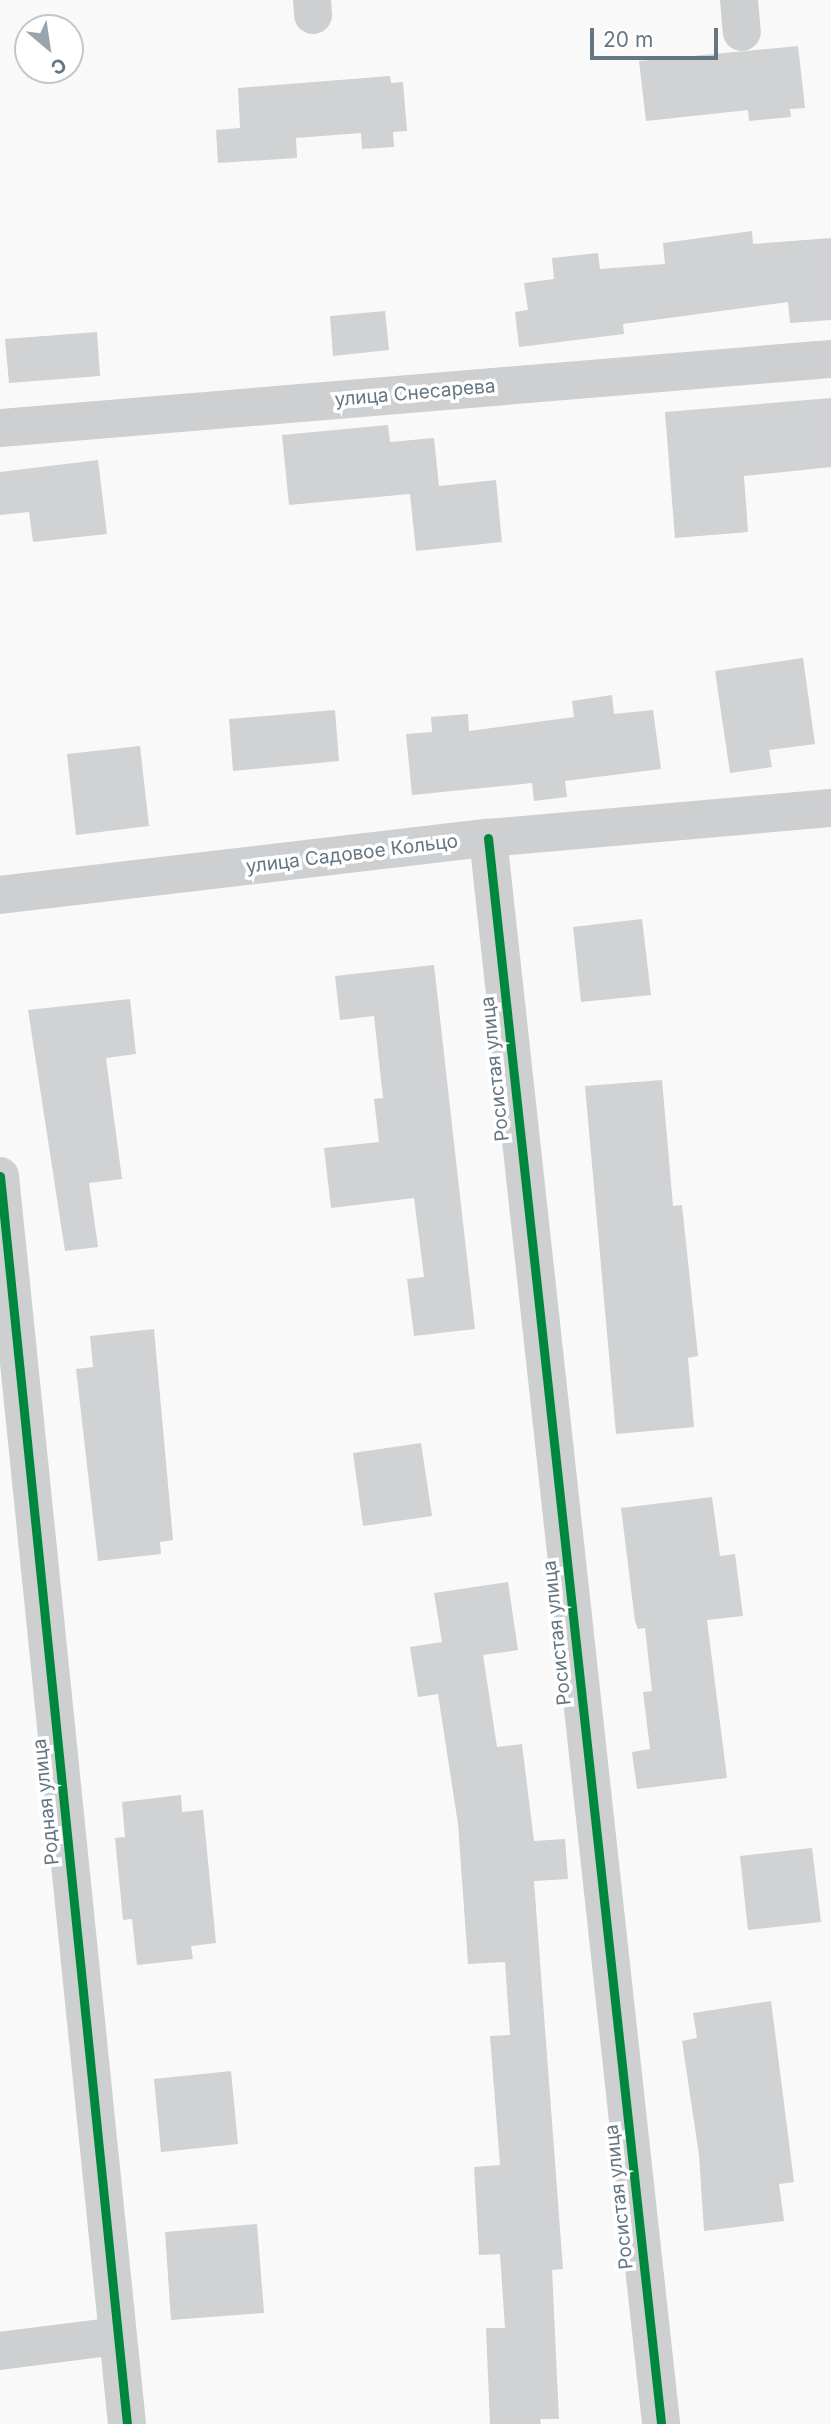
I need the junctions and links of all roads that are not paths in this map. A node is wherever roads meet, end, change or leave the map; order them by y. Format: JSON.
{"nodes":[{"id":1,"x":831,"y":359,"type":"edge"},
{"id":2,"x":0,"y":428,"type":"edge"},
{"id":3,"x":831,"y":808,"type":"edge"},
{"id":4,"x":488,"y":838,"type":"junction"},
{"id":5,"x":0,"y":895,"type":"edge"},
{"id":6,"x":0,"y":1177,"type":"edge"},
{"id":7,"x":117,"y":2336,"type":"junction"},
{"id":8,"x":0,"y":2351,"type":"edge"},
{"id":9,"x":127,"y":2424,"type":"edge"},
{"id":10,"x":661,"y":2424,"type":"edge"}],
"edges":[{"from":1,"to":2,"type":"street","name":"улица Снесарева"},
{"from":3,"to":4,"type":"street","name":"улица Садовое Кольцо"},
{"from":4,"to":5,"type":"street","name":"улица Садовое Кольцо"},
{"from":4,"to":10,"type":"street","name":"Росистая улица"},
{"from":6,"to":7,"type":"street","name":"Родная улица"},
{"from":7,"to":8,"type":"street"},
{"from":7,"to":9,"type":"street","name":"Родная улица"}]}
